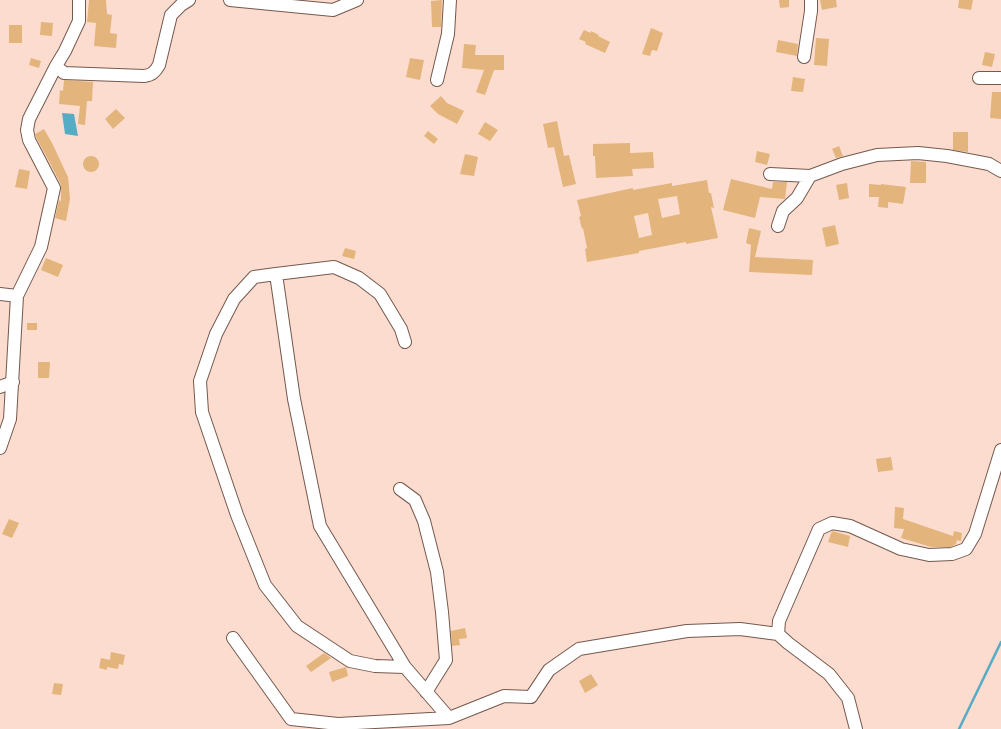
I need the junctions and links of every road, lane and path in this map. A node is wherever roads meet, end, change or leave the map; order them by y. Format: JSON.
{"nodes":[{"id":1,"x":79,"y":0,"type":"edge"},
{"id":2,"x":189,"y":0,"type":"edge"},
{"id":3,"x":230,"y":0,"type":"edge"},
{"id":4,"x":357,"y":0,"type":"edge"},
{"id":5,"x":450,"y":0,"type":"edge"},
{"id":6,"x":811,"y":0,"type":"edge"},
{"id":7,"x":804,"y":57,"type":"dead end"},
{"id":8,"x":56,"y":66,"type":"junction"},
{"id":9,"x":979,"y":78,"type":"dead end"},
{"id":10,"x":1001,"y":78,"type":"edge"},
{"id":11,"x":437,"y":80,"type":"dead end"},
{"id":12,"x":1001,"y":171,"type":"edge"},
{"id":13,"x":770,"y":174,"type":"dead end"},
{"id":14,"x":810,"y":176,"type":"junction"},
{"id":15,"x":778,"y":226,"type":"dead end"},
{"id":16,"x":276,"y":274,"type":"junction"},
{"id":17,"x":0,"y":294,"type":"edge"},
{"id":18,"x":17,"y":296,"type":"junction"},
{"id":19,"x":405,"y":342,"type":"dead end"},
{"id":20,"x":13,"y":382,"type":"junction"},
{"id":21,"x":0,"y":387,"type":"edge"},
{"id":22,"x":0,"y":448,"type":"edge"},
{"id":23,"x":1001,"y":450,"type":"edge"},
{"id":24,"x":400,"y":489,"type":"dead end"},
{"id":25,"x":778,"y":634,"type":"junction"},
{"id":26,"x":233,"y":638,"type":"dead end"},
{"id":27,"x":405,"y":667,"type":"junction"},
{"id":28,"x":426,"y":692,"type":"junction"},
{"id":29,"x":448,"y":718,"type":"junction"},
{"id":30,"x":340,"y":727,"type":"edge"},
{"id":31,"x":856,"y":729,"type":"edge"}],
"edges":[{"from":1,"to":8,"type":"street"},
{"from":2,"to":8,"type":"street"},
{"from":3,"to":4,"type":"street"},
{"from":5,"to":11,"type":"street"},
{"from":6,"to":7,"type":"street"},
{"from":8,"to":18,"type":"street"},
{"from":9,"to":10,"type":"street"},
{"from":12,"to":14,"type":"street"},
{"from":13,"to":14,"type":"street"},
{"from":14,"to":15,"type":"street"},
{"from":16,"to":19,"type":"street"},
{"from":16,"to":27,"type":"street"},
{"from":16,"to":27,"type":"street"},
{"from":17,"to":18,"type":"street"},
{"from":18,"to":20,"type":"street"},
{"from":20,"to":21,"type":"street"},
{"from":20,"to":22,"type":"street"},
{"from":23,"to":25,"type":"street"},
{"from":24,"to":28,"type":"street"},
{"from":25,"to":29,"type":"street"},
{"from":25,"to":31,"type":"street"},
{"from":26,"to":30,"type":"street"},
{"from":27,"to":28,"type":"street"},
{"from":28,"to":29,"type":"street"},
{"from":29,"to":30,"type":"street"}]}
